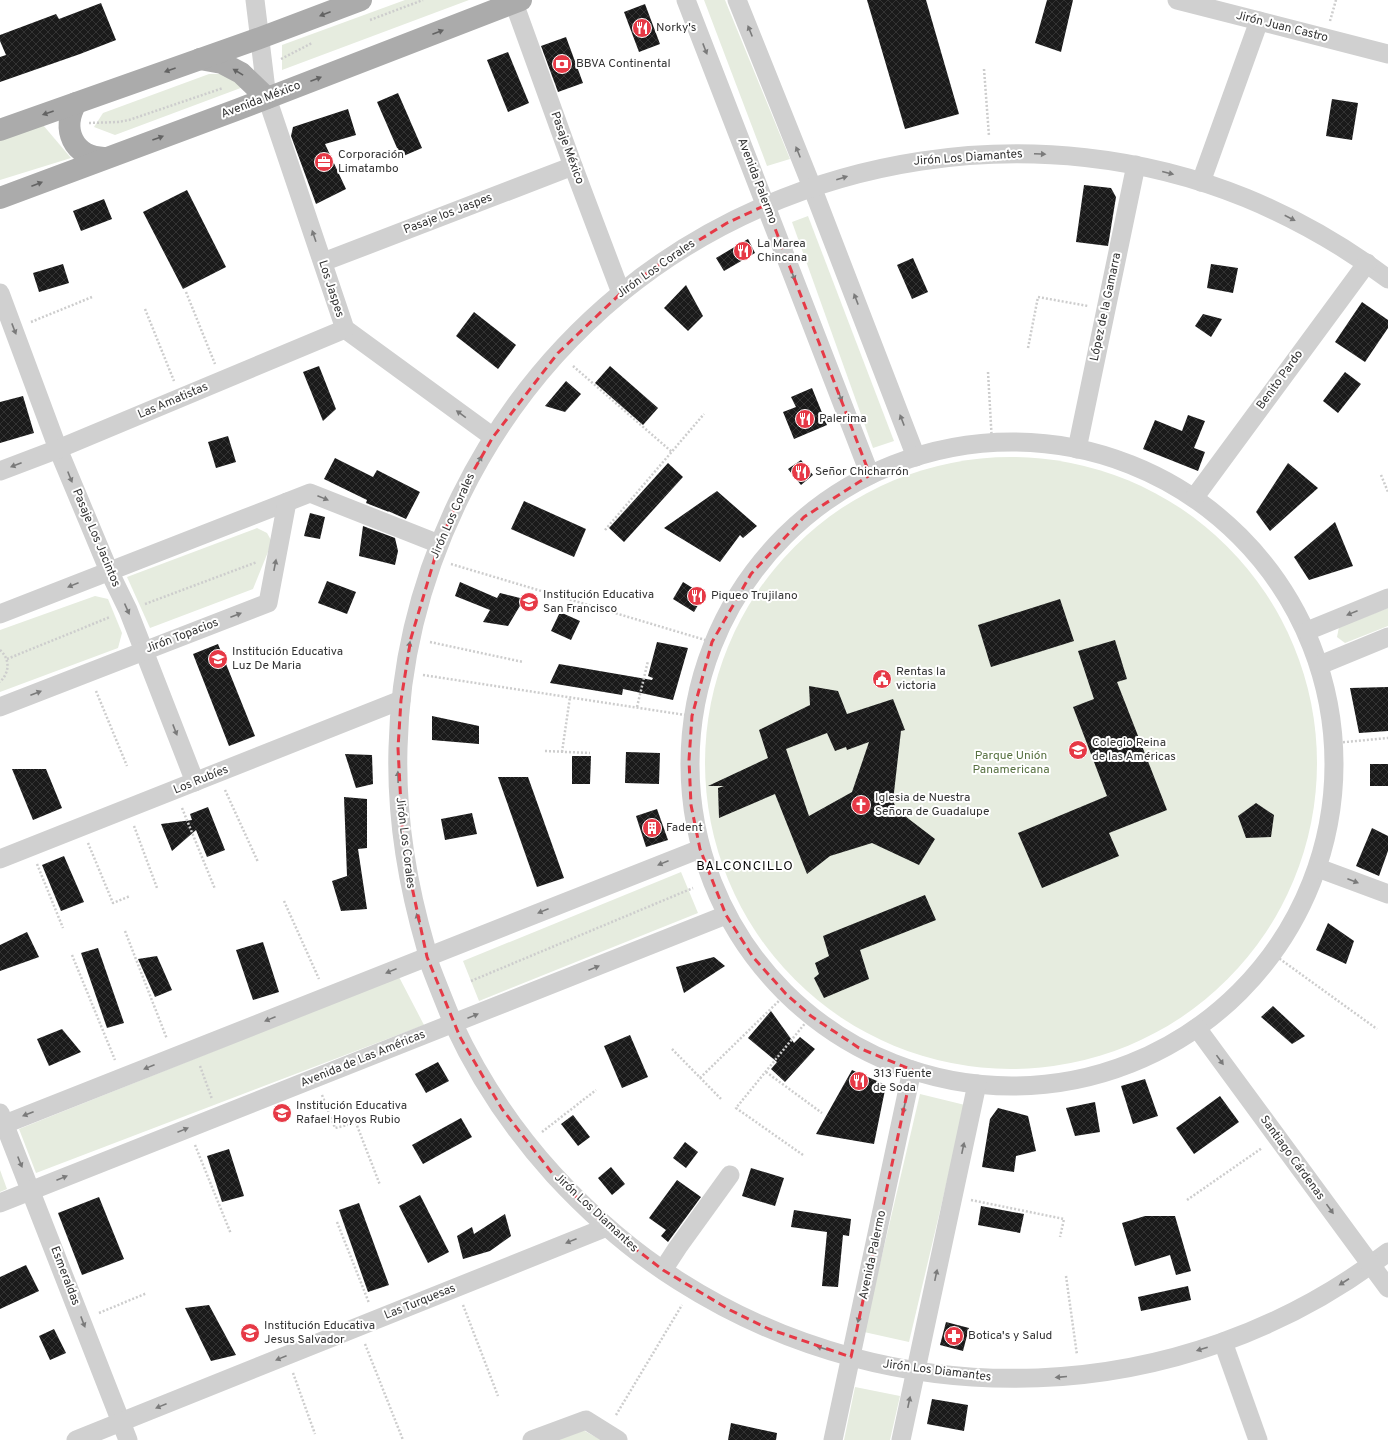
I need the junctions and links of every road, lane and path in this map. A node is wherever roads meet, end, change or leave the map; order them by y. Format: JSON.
{"nodes":[{"id":1,"x":255,"y":0,"type":"edge"},
{"id":2,"x":361,"y":0,"type":"edge"},
{"id":3,"x":686,"y":0,"type":"edge"},
{"id":4,"x":737,"y":0,"type":"edge"},
{"id":5,"x":1177,"y":0,"type":"edge"},
{"id":6,"x":518,"y":1,"type":"edge"},
{"id":7,"x":1259,"y":21,"type":"junction"},
{"id":8,"x":260,"y":38,"type":"junction"},
{"id":9,"x":1388,"y":54,"type":"edge"},
{"id":10,"x":200,"y":59,"type":"junction"},
{"id":11,"x":984,"y":69,"type":"dead end"},
{"id":12,"x":267,"y":98,"type":"junction"},
{"id":13,"x":76,"y":103,"type":"junction"},
{"id":14,"x":0,"y":130,"type":"edge"},
{"id":15,"x":990,"y":154,"type":"junction"},
{"id":16,"x":104,"y":158,"type":"junction"},
{"id":17,"x":1136,"y":165,"type":"junction"},
{"id":18,"x":573,"y":166,"type":"junction"},
{"id":19,"x":1201,"y":182,"type":"junction"},
{"id":20,"x":812,"y":187,"type":"junction"},
{"id":21,"x":0,"y":198,"type":"edge"},
{"id":22,"x":766,"y":205,"type":"junction"},
{"id":23,"x":323,"y":262,"type":"junction"},
{"id":24,"x":1367,"y":263,"type":"junction"},
{"id":25,"x":1388,"y":279,"type":"edge"},
{"id":26,"x":186,"y":292,"type":"dead end"},
{"id":27,"x":0,"y":293,"type":"edge"},
{"id":28,"x":621,"y":293,"type":"junction"},
{"id":29,"x":92,"y":297,"type":"dead end"},
{"id":30,"x":145,"y":309,"type":"dead end"},
{"id":31,"x":1106,"y":309,"type":"junction"},
{"id":32,"x":344,"y":329,"type":"junction"},
{"id":33,"x":14,"y":330,"type":"junction"},
{"id":34,"x":1028,"y":348,"type":"dead end"},
{"id":35,"x":558,"y":353,"type":"junction"},
{"id":36,"x":988,"y":372,"type":"dead end"},
{"id":37,"x":222,"y":380,"type":"junction"},
{"id":38,"x":180,"y":398,"type":"junction"},
{"id":39,"x":704,"y":414,"type":"dead end"},
{"id":40,"x":493,"y":437,"type":"junction"},
{"id":41,"x":992,"y":443,"type":"junction"},
{"id":42,"x":58,"y":449,"type":"junction"},
{"id":43,"x":1076,"y":449,"type":"junction"},
{"id":44,"x":672,"y":452,"type":"junction"},
{"id":45,"x":916,"y":457,"type":"junction"},
{"id":46,"x":0,"y":471,"type":"edge"},
{"id":47,"x":870,"y":475,"type":"junction"},
{"id":48,"x":1381,"y":475,"type":"dead end"},
{"id":49,"x":1388,"y":492,"type":"edge"},
{"id":50,"x":1194,"y":498,"type":"junction"},
{"id":51,"x":287,"y":502,"type":"junction"},
{"id":52,"x":604,"y":530,"type":"dead end"},
{"id":53,"x":436,"y":551,"type":"junction"},
{"id":54,"x":109,"y":571,"type":"junction"},
{"id":55,"x":1388,"y":598,"type":"edge"},
{"id":56,"x":0,"y":614,"type":"edge"},
{"id":57,"x":1307,"y":631,"type":"junction"},
{"id":58,"x":1388,"y":637,"type":"edge"},
{"id":59,"x":411,"y":638,"type":"junction"},
{"id":60,"x":712,"y":642,"type":"junction"},
{"id":61,"x":0,"y":650,"type":"edge"},
{"id":62,"x":144,"y":651,"type":"junction"},
{"id":63,"x":648,"y":661,"type":"dead end"},
{"id":64,"x":523,"y":662,"type":"dead end"},
{"id":65,"x":1320,"y":665,"type":"junction"},
{"id":66,"x":405,"y":672,"type":"junction"},
{"id":67,"x":88,"y":673,"type":"junction"},
{"id":68,"x":0,"y":682,"type":"edge"},
{"id":69,"x":570,"y":697,"type":"junction"},
{"id":70,"x":401,"y":700,"type":"junction"},
{"id":71,"x":637,"y":707,"type":"junction"},
{"id":72,"x":0,"y":708,"type":"edge"},
{"id":73,"x":692,"y":716,"type":"junction"},
{"id":74,"x":1388,"y":738,"type":"edge"},
{"id":75,"x":1335,"y":743,"type":"junction"},
{"id":76,"x":545,"y":751,"type":"dead end"},
{"id":77,"x":562,"y":752,"type":"junction"},
{"id":78,"x":590,"y":753,"type":"dead end"},
{"id":79,"x":128,"y":766,"type":"dead end"},
{"id":80,"x":217,"y":773,"type":"junction"},
{"id":81,"x":195,"y":782,"type":"junction"},
{"id":82,"x":175,"y":790,"type":"junction"},
{"id":83,"x":127,"y":808,"type":"junction"},
{"id":84,"x":82,"y":827,"type":"junction"},
{"id":85,"x":30,"y":847,"type":"junction"},
{"id":86,"x":700,"y":849,"type":"junction"},
{"id":87,"x":0,"y":859,"type":"edge"},
{"id":88,"x":258,"y":862,"type":"dead end"},
{"id":89,"x":1318,"y":868,"type":"junction"},
{"id":90,"x":157,"y":888,"type":"dead end"},
{"id":91,"x":693,"y":888,"type":"dead end"},
{"id":92,"x":215,"y":889,"type":"dead end"},
{"id":93,"x":1388,"y":894,"type":"edge"},
{"id":94,"x":130,"y":896,"type":"dead end"},
{"id":95,"x":284,"y":901,"type":"dead end"},
{"id":96,"x":726,"y":915,"type":"junction"},
{"id":97,"x":63,"y":928,"type":"dead end"},
{"id":98,"x":125,"y":931,"type":"dead end"},
{"id":99,"x":1273,"y":954,"type":"junction"},
{"id":100,"x":72,"y":955,"type":"dead end"},
{"id":101,"x":427,"y":957,"type":"junction"},
{"id":102,"x":471,"y":981,"type":"dead end"},
{"id":103,"x":786,"y":994,"type":"junction"},
{"id":104,"x":326,"y":996,"type":"junction"},
{"id":105,"x":811,"y":1016,"type":"junction"},
{"id":106,"x":454,"y":1024,"type":"junction"},
{"id":107,"x":1197,"y":1028,"type":"junction"},
{"id":108,"x":1377,"y":1029,"type":"dead end"},
{"id":109,"x":194,"y":1049,"type":"junction"},
{"id":110,"x":672,"y":1049,"type":"dead end"},
{"id":111,"x":174,"y":1057,"type":"junction"},
{"id":112,"x":912,"y":1070,"type":"junction"},
{"id":113,"x":766,"y":1072,"type":"junction"},
{"id":114,"x":122,"y":1078,"type":"junction"},
{"id":115,"x":316,"y":1078,"type":"junction"},
{"id":116,"x":700,"y":1078,"type":"junction"},
{"id":117,"x":977,"y":1084,"type":"junction"},
{"id":118,"x":596,"y":1090,"type":"dead end"},
{"id":119,"x":722,"y":1100,"type":"dead end"},
{"id":120,"x":822,"y":1113,"type":"dead end"},
{"id":121,"x":219,"y":1117,"type":"junction"},
{"id":122,"x":1,"y":1121,"type":"edge"},
{"id":123,"x":188,"y":1129,"type":"junction"},
{"id":124,"x":1277,"y":1138,"type":"junction"},
{"id":125,"x":527,"y":1143,"type":"junction"},
{"id":126,"x":803,"y":1154,"type":"dead end"},
{"id":127,"x":730,"y":1175,"type":"dead end"},
{"id":128,"x":380,"y":1185,"type":"dead end"},
{"id":129,"x":31,"y":1191,"type":"junction"},
{"id":130,"x":953,"y":1197,"type":"junction"},
{"id":131,"x":1187,"y":1200,"type":"dead end"},
{"id":132,"x":0,"y":1203,"type":"edge"},
{"id":133,"x":337,"y":1222,"type":"dead end"},
{"id":134,"x":607,"y":1227,"type":"junction"},
{"id":135,"x":231,"y":1234,"type":"dead end"},
{"id":136,"x":1060,"y":1237,"type":"dead end"},
{"id":137,"x":1388,"y":1252,"type":"edge"},
{"id":138,"x":1371,"y":1265,"type":"junction"},
{"id":139,"x":663,"y":1270,"type":"junction"},
{"id":140,"x":1066,"y":1276,"type":"dead end"},
{"id":141,"x":456,"y":1287,"type":"junction"},
{"id":142,"x":1388,"y":1288,"type":"edge"},
{"id":143,"x":692,"y":1289,"type":"junction"},
{"id":144,"x":147,"y":1293,"type":"dead end"},
{"id":145,"x":82,"y":1320,"type":"junction"},
{"id":146,"x":376,"y":1320,"type":"junction"},
{"id":147,"x":358,"y":1327,"type":"junction"},
{"id":148,"x":1223,"y":1342,"type":"junction"},
{"id":149,"x":287,"y":1356,"type":"junction"},
{"id":150,"x":850,"y":1357,"type":"junction"},
{"id":151,"x":916,"y":1371,"type":"junction"},
{"id":152,"x":1079,"y":1375,"type":"junction"},
{"id":153,"x":498,"y":1396,"type":"dead end"},
{"id":154,"x":121,"y":1422,"type":"junction"},
{"id":155,"x":315,"y":1434,"type":"dead end"},
{"id":156,"x":612,"y":1436,"type":"edge"},
{"id":157,"x":76,"y":1440,"type":"edge"},
{"id":158,"x":128,"y":1440,"type":"edge"},
{"id":159,"x":403,"y":1440,"type":"edge"},
{"id":160,"x":532,"y":1440,"type":"edge"},
{"id":161,"x":833,"y":1440,"type":"edge"},
{"id":162,"x":901,"y":1440,"type":"edge"},
{"id":163,"x":1258,"y":1440,"type":"edge"}],
"edges":[{"from":1,"to":8,"type":"street","name":"Los Jaspes"},
{"from":2,"to":8,"type":"main road","one_way":true},
{"from":3,"to":22,"type":"street","name":"Avenida Palermo","one_way":true},
{"from":20,"to":4,"type":"street","one_way":true},
{"from":5,"to":7,"type":"street","name":"Jirón Juan Castro"},
{"from":12,"to":6,"type":"main road","name":"Avenida México","one_way":true},
{"from":6,"to":18,"type":"street","name":"Pasaje México"},
{"from":7,"to":9,"type":"street","name":"Jirón Juan Castro"},
{"from":7,"to":19,"type":"street"},
{"from":8,"to":10,"type":"main road"},
{"from":8,"to":12,"type":"street","name":"Los Jaspes"},
{"from":12,"to":10,"type":"main road","one_way":true},
{"from":10,"to":13,"type":"main road","one_way":true},
{"from":11,"to":15,"type":"path"},
{"from":16,"to":12,"type":"main road","name":"Avenida México","one_way":true},
{"from":23,"to":12,"type":"street","name":"Los Jaspes","one_way":true},
{"from":13,"to":14,"type":"main road","one_way":true},
{"from":13,"to":16,"type":"main road"},
{"from":15,"to":17,"type":"street","name":"Jirón Los Diamantes","one_way":true},
{"from":20,"to":15,"type":"street","name":"Jirón Los Diamantes","one_way":true},
{"from":21,"to":16,"type":"main road","name":"Avenida México","one_way":true},
{"from":17,"to":19,"type":"street","name":"Jirón Los Diamantes","one_way":true},
{"from":17,"to":31,"type":"street","name":"López de la Gamarra"},
{"from":18,"to":23,"type":"street","name":"Pasaje los Jaspes"},
{"from":18,"to":28,"type":"street","name":"Pasaje México"},
{"from":19,"to":24,"type":"street","name":"Jirón Los Diamantes","one_way":true},
{"from":20,"to":22,"type":"street","name":"Jirón Los Diamantes"},
{"from":45,"to":20,"type":"street","one_way":true},
{"from":22,"to":28,"type":"street","name":"Jirón Los Corales"},
{"from":22,"to":47,"type":"street","name":"Avenida Palermo","one_way":true},
{"from":23,"to":32,"type":"street","name":"Los Jaspes"},
{"from":24,"to":25,"type":"street","name":"Jirón Los Diamantes"},
{"from":24,"to":50,"type":"street","name":"Benito Pardo"},
{"from":26,"to":37,"type":"path"},
{"from":27,"to":33,"type":"street","name":"Pasaje Los Jacintos","one_way":true},
{"from":28,"to":35,"type":"street","name":"Jirón Los Corales"},
{"from":29,"to":33,"type":"path"},
{"from":30,"to":38,"type":"path"},
{"from":31,"to":34,"type":"path"},
{"from":31,"to":43,"type":"street","name":"López de la Gamarra"},
{"from":32,"to":37,"type":"street","name":"Las Amatistas"},
{"from":40,"to":32,"type":"street","name":"Los Jaspes","one_way":true},
{"from":33,"to":42,"type":"street","name":"Pasaje Los Jacintos"},
{"from":35,"to":40,"type":"street","name":"Jirón Los Corales"},
{"from":35,"to":44,"type":"path"},
{"from":36,"to":41,"type":"path"},
{"from":37,"to":38,"type":"street","name":"Las Amatistas"},
{"from":38,"to":42,"type":"street","name":"Las Amatistas"},
{"from":39,"to":44,"type":"path"},
{"from":53,"to":40,"type":"street","name":"Jirón Los Corales","one_way":true},
{"from":41,"to":43,"type":"street"},
{"from":41,"to":45,"type":"street"},
{"from":42,"to":46,"type":"street","name":"Las Amatistas","one_way":true},
{"from":42,"to":54,"type":"street","name":"Pasaje Los Jacintos","one_way":true},
{"from":43,"to":50,"type":"street"},
{"from":44,"to":52,"type":"path"},
{"from":45,"to":47,"type":"street"},
{"from":47,"to":60,"type":"street"},
{"from":48,"to":49,"type":"path"},
{"from":50,"to":57,"type":"street"},
{"from":51,"to":53,"type":"street","one_way":true},
{"from":51,"to":54,"type":"street"},
{"from":62,"to":51,"type":"street","name":"Jirón Topacios","one_way":true},
{"from":53,"to":59,"type":"street","name":"Jirón Los Corales"},
{"from":53,"to":60,"type":"path"},
{"from":54,"to":56,"type":"street","one_way":true},
{"from":54,"to":62,"type":"street","name":"Pasaje Los Jacintos","one_way":true},
{"from":55,"to":57,"type":"street","one_way":true},
{"from":57,"to":65,"type":"street"},
{"from":58,"to":65,"type":"street"},
{"from":59,"to":64,"type":"path"},
{"from":66,"to":59,"type":"street","name":"Jirón Los Corales","one_way":true},
{"from":60,"to":73,"type":"street"},
{"from":61,"to":68,"type":"path"},
{"from":62,"to":67,"type":"street","name":"Jirón Topacios"},
{"from":62,"to":81,"type":"street","name":"Pasaje Los Jacintos","one_way":true},
{"from":63,"to":71,"type":"path"},
{"from":65,"to":75,"type":"street"},
{"from":66,"to":69,"type":"path"},
{"from":66,"to":70,"type":"street","name":"Jirón Los Corales"},
{"from":72,"to":67,"type":"street","name":"Jirón Topacios","one_way":true},
{"from":67,"to":79,"type":"path"},
{"from":69,"to":71,"type":"path"},
{"from":69,"to":77,"type":"path"},
{"from":70,"to":80,"type":"street","name":"Los Rubíes"},
{"from":101,"to":70,"type":"street","name":"Jirón Los Corales","one_way":true},
{"from":71,"to":73,"type":"path"},
{"from":73,"to":86,"type":"street"},
{"from":74,"to":75,"type":"path"},
{"from":75,"to":89,"type":"street"},
{"from":76,"to":77,"type":"path"},
{"from":77,"to":78,"type":"path"},
{"from":80,"to":81,"type":"street","name":"Los Rubíes"},
{"from":80,"to":88,"type":"path"},
{"from":81,"to":82,"type":"street","name":"Los Rubíes"},
{"from":82,"to":83,"type":"street","name":"Los Rubíes"},
{"from":82,"to":92,"type":"path"},
{"from":83,"to":84,"type":"street","name":"Los Rubíes"},
{"from":83,"to":90,"type":"path"},
{"from":84,"to":85,"type":"street","name":"Los Rubíes"},
{"from":84,"to":94,"type":"path"},
{"from":85,"to":87,"type":"street","name":"Los Rubíes"},
{"from":85,"to":97,"type":"path"},
{"from":86,"to":96,"type":"street"},
{"from":86,"to":101,"type":"street","one_way":true},
{"from":89,"to":93,"type":"street","one_way":true},
{"from":89,"to":99,"type":"street"},
{"from":91,"to":102,"type":"path"},
{"from":95,"to":104,"type":"path"},
{"from":96,"to":103,"type":"street"},
{"from":106,"to":96,"type":"street","name":"Avenida de Las Américas","one_way":true},
{"from":98,"to":111,"type":"path"},
{"from":99,"to":107,"type":"street"},
{"from":99,"to":108,"type":"path"},
{"from":100,"to":114,"type":"path"},
{"from":101,"to":104,"type":"street","one_way":true},
{"from":101,"to":106,"type":"street","name":"Jirón Los Diamantes"},
{"from":103,"to":105,"type":"street"},
{"from":103,"to":116,"type":"path"},
{"from":104,"to":109,"type":"street","one_way":true},
{"from":105,"to":112,"type":"street"},
{"from":105,"to":113,"type":"path"},
{"from":106,"to":115,"type":"street","name":"Avenida de Las Américas"},
{"from":106,"to":125,"type":"street","name":"Jirón Los Diamantes"},
{"from":107,"to":117,"type":"street"},
{"from":107,"to":124,"type":"street","name":"Santiago Cárdenas","one_way":true},
{"from":109,"to":111,"type":"street"},
{"from":109,"to":121,"type":"path"},
{"from":110,"to":116,"type":"path"},
{"from":111,"to":114,"type":"street","one_way":true},
{"from":112,"to":117,"type":"street"},
{"from":112,"to":150,"type":"street","name":"Avenida Palermo","one_way":true},
{"from":113,"to":120,"type":"path"},
{"from":113,"to":126,"type":"path"},
{"from":114,"to":122,"type":"street","one_way":true},
{"from":115,"to":121,"type":"street","name":"Avenida de Las Américas"},
{"from":115,"to":128,"type":"path"},
{"from":116,"to":119,"type":"path"},
{"from":130,"to":117,"type":"street","one_way":true},
{"from":118,"to":125,"type":"path"},
{"from":121,"to":123,"type":"street","name":"Avenida de Las Américas"},
{"from":122,"to":129,"type":"street","name":"Esmeraldas","one_way":true},
{"from":129,"to":123,"type":"street","name":"Avenida de Las Américas","one_way":true},
{"from":123,"to":135,"type":"path"},
{"from":124,"to":131,"type":"path"},
{"from":124,"to":138,"type":"street","name":"Santiago Cárdenas","one_way":true},
{"from":125,"to":134,"type":"street","name":"Jirón Los Diamantes"},
{"from":127,"to":139,"type":"street"},
{"from":129,"to":132,"type":"street","name":"Avenida de Las Américas"},
{"from":129,"to":145,"type":"street","name":"Esmeraldas"},
{"from":130,"to":136,"type":"path"},
{"from":151,"to":130,"type":"street","one_way":true},
{"from":133,"to":146,"type":"path"},
{"from":134,"to":139,"type":"street","name":"Jirón Los Diamantes"},
{"from":134,"to":141,"type":"street","name":"Las Turquesas","one_way":true},
{"from":137,"to":138,"type":"street","name":"Jirón Los Diamantes"},
{"from":138,"to":142,"type":"street","name":"Santiago Cárdenas"},
{"from":138,"to":148,"type":"street","name":"Jirón Los Diamantes","one_way":true},
{"from":139,"to":143,"type":"street","name":"Jirón Los Diamantes"},
{"from":140,"to":152,"type":"path"},
{"from":141,"to":146,"type":"street","name":"Las Turquesas"},
{"from":141,"to":153,"type":"path"},
{"from":150,"to":143,"type":"street","name":"Jirón Los Diamantes","one_way":true},
{"from":143,"to":156,"type":"path"},
{"from":144,"to":145,"type":"path"},
{"from":145,"to":154,"type":"street","name":"Esmeraldas","one_way":true},
{"from":146,"to":147,"type":"street","name":"Las Turquesas"},
{"from":147,"to":149,"type":"street","name":"Las Turquesas"},
{"from":147,"to":159,"type":"path"},
{"from":148,"to":152,"type":"street","name":"Jirón Los Diamantes","one_way":true},
{"from":148,"to":163,"type":"street"},
{"from":149,"to":154,"type":"street","name":"Las Turquesas","one_way":true},
{"from":149,"to":155,"type":"path"},
{"from":150,"to":151,"type":"street","name":"Jirón Los Diamantes"},
{"from":150,"to":161,"type":"street","name":"Avenida Palermo"},
{"from":152,"to":151,"type":"street","name":"Jirón Los Diamantes","one_way":true},
{"from":162,"to":151,"type":"street","one_way":true},
{"from":154,"to":157,"type":"street","name":"Las Turquesas"},
{"from":154,"to":158,"type":"street","name":"Esmeraldas"},
{"from":156,"to":160,"type":"street"}]}
